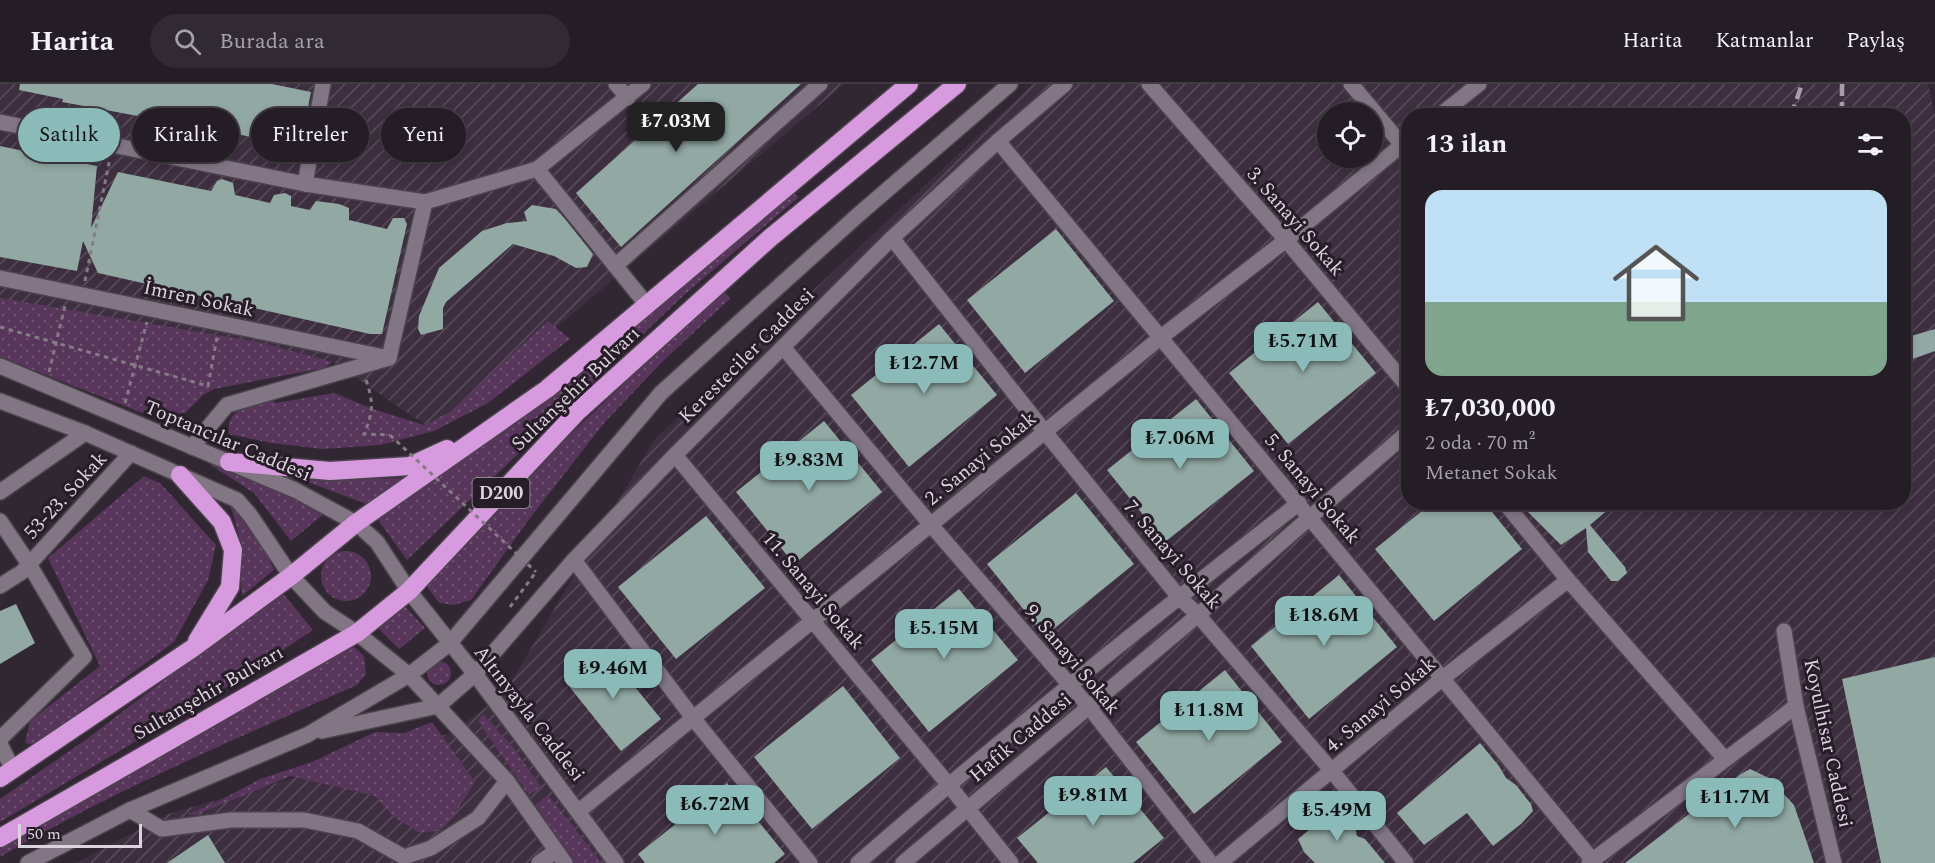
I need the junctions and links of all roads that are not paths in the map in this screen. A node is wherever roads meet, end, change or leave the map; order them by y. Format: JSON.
{"nodes":[{"id":1,"x":323,"y":84,"type":"edge"},
{"id":2,"x":616,"y":84,"type":"edge"},
{"id":3,"x":643,"y":84,"type":"edge"},
{"id":4,"x":820,"y":84,"type":"edge"},
{"id":5,"x":909,"y":84,"type":"edge"},
{"id":6,"x":957,"y":84,"type":"edge"},
{"id":7,"x":1010,"y":84,"type":"edge"},
{"id":8,"x":1065,"y":84,"type":"edge"},
{"id":9,"x":1149,"y":84,"type":"edge"},
{"id":10,"x":1351,"y":84,"type":"edge"},
{"id":11,"x":1479,"y":84,"type":"edge"},
{"id":12,"x":628,"y":98,"type":"junction"},
{"id":13,"x":1449,"y":108,"type":"edge"},
{"id":14,"x":0,"y":122,"type":"edge"},
{"id":15,"x":1401,"y":140,"type":"edge"},
{"id":16,"x":998,"y":141,"type":"junction"},
{"id":17,"x":1401,"y":150,"type":"edge"},
{"id":18,"x":537,"y":169,"type":"junction"},
{"id":19,"x":305,"y":184,"type":"junction"},
{"id":20,"x":425,"y":202,"type":"junction"},
{"id":21,"x":892,"y":238,"type":"junction"},
{"id":22,"x":1286,"y":240,"type":"junction"},
{"id":23,"x":615,"y":266,"type":"junction"},
{"id":24,"x":0,"y":278,"type":"edge"},
{"id":25,"x":646,"y":305,"type":"junction"},
{"id":26,"x":1160,"y":338,"type":"junction"},
{"id":27,"x":783,"y":347,"type":"junction"},
{"id":28,"x":389,"y":358,"type":"junction"},
{"id":29,"x":0,"y":366,"type":"edge"},
{"id":30,"x":1401,"y":379,"type":"edge"},
{"id":31,"x":0,"y":401,"type":"edge"},
{"id":32,"x":487,"y":431,"type":"junction"},
{"id":33,"x":1045,"y":432,"type":"junction"},
{"id":34,"x":85,"y":433,"type":"junction"},
{"id":35,"x":1401,"y":438,"type":"edge"},
{"id":36,"x":192,"y":447,"type":"junction"},
{"id":37,"x":131,"y":453,"type":"junction"},
{"id":38,"x":675,"y":456,"type":"junction"},
{"id":39,"x":229,"y":462,"type":"junction"},
{"id":40,"x":180,"y":475,"type":"junction"},
{"id":41,"x":0,"y":492,"type":"edge"},
{"id":42,"x":1299,"y":503,"type":"junction"},
{"id":43,"x":1511,"y":510,"type":"edge"},
{"id":44,"x":1311,"y":517,"type":"junction"},
{"id":45,"x":0,"y":521,"type":"edge"},
{"id":46,"x":356,"y":523,"type":"junction"},
{"id":47,"x":931,"y":525,"type":"junction"},
{"id":48,"x":574,"y":560,"type":"junction"},
{"id":49,"x":29,"y":564,"type":"junction"},
{"id":50,"x":291,"y":576,"type":"junction"},
{"id":51,"x":1568,"y":580,"type":"junction"},
{"id":52,"x":0,"y":586,"type":"edge"},
{"id":53,"x":409,"y":591,"type":"junction"},
{"id":54,"x":1179,"y":597,"type":"junction"},
{"id":55,"x":1198,"y":615,"type":"junction"},
{"id":56,"x":812,"y":622,"type":"junction"},
{"id":57,"x":1784,"y":632,"type":"dead end"},
{"id":58,"x":357,"y":633,"type":"junction"},
{"id":59,"x":449,"y":644,"type":"junction"},
{"id":60,"x":193,"y":648,"type":"junction"},
{"id":61,"x":475,"y":674,"type":"junction"},
{"id":62,"x":409,"y":675,"type":"junction"},
{"id":63,"x":1443,"y":678,"type":"junction"},
{"id":64,"x":1068,"y":685,"type":"junction"},
{"id":65,"x":438,"y":706,"type":"junction"},
{"id":66,"x":1796,"y":706,"type":"junction"},
{"id":67,"x":1089,"y":707,"type":"junction"},
{"id":68,"x":693,"y":718,"type":"junction"},
{"id":69,"x":307,"y":735,"type":"junction"},
{"id":70,"x":0,"y":739,"type":"edge"},
{"id":71,"x":0,"y":744,"type":"edge"},
{"id":72,"x":1725,"y":759,"type":"junction"},
{"id":73,"x":1332,"y":771,"type":"junction"},
{"id":74,"x":7,"y":774,"type":"edge"},
{"id":75,"x":507,"y":781,"type":"junction"},
{"id":76,"x":948,"y":784,"type":"junction"},
{"id":77,"x":130,"y":810,"type":"junction"},
{"id":78,"x":967,"y":810,"type":"junction"},
{"id":79,"x":579,"y":811,"type":"junction"},
{"id":80,"x":0,"y":838,"type":"edge"},
{"id":81,"x":561,"y":857,"type":"edge"},
{"id":82,"x":46,"y":859,"type":"edge"},
{"id":83,"x":1592,"y":862,"type":"edge"},
{"id":84,"x":28,"y":863,"type":"edge"},
{"id":85,"x":539,"y":863,"type":"edge"},
{"id":86,"x":616,"y":863,"type":"edge"},
{"id":87,"x":810,"y":863,"type":"edge"},
{"id":88,"x":858,"y":863,"type":"edge"},
{"id":89,"x":903,"y":863,"type":"edge"},
{"id":90,"x":1011,"y":863,"type":"edge"},
{"id":91,"x":1211,"y":863,"type":"edge"},
{"id":92,"x":1220,"y":863,"type":"edge"},
{"id":93,"x":1406,"y":863,"type":"edge"},
{"id":94,"x":1833,"y":863,"type":"edge"}],
"edges":[{"from":1,"to":19,"type":"street"},
{"from":2,"to":12,"type":"street"},
{"from":3,"to":12,"type":"street"},
{"from":4,"to":23,"type":"street"},
{"from":5,"to":25,"type":"highway","name":"Sultanşehir Bulvarı"},
{"from":6,"to":53,"type":"highway","name":"Sultanşehir Bulvarı","number":"D200"},
{"from":7,"to":59,"type":"street"},
{"from":8,"to":16,"type":"street","name":"Keresteciler Caddesi"},
{"from":9,"to":22,"type":"street","name":"3. Sanayi Sokak"},
{"from":10,"to":15,"type":"street"},
{"from":11,"to":13,"type":"street"},
{"from":12,"to":18,"type":"street"},
{"from":14,"to":19,"type":"street"},
{"from":16,"to":21,"type":"street","name":"Keresteciler Caddesi"},
{"from":16,"to":26,"type":"street","name":"5. Sanayi Sokak"},
{"from":17,"to":22,"type":"street","name":"2. Sanayi Sokak"},
{"from":18,"to":20,"type":"street"},
{"from":18,"to":23,"type":"street"},
{"from":19,"to":20,"type":"street"},
{"from":20,"to":28,"type":"street"},
{"from":21,"to":27,"type":"street","name":"Keresteciler Caddesi"},
{"from":21,"to":33,"type":"street","name":"7. Sanayi Sokak"},
{"from":22,"to":26,"type":"street","name":"2. Sanayi Sokak"},
{"from":22,"to":30,"type":"street","name":"3. Sanayi Sokak"},
{"from":23,"to":25,"type":"street"},
{"from":24,"to":28,"type":"street","name":"İmren Sokak"},
{"from":25,"to":32,"type":"highway","name":"Sultanşehir Bulvarı"},
{"from":26,"to":33,"type":"street","name":"2. Sanayi Sokak"},
{"from":26,"to":42,"type":"street","name":"5. Sanayi Sokak"},
{"from":27,"to":38,"type":"street","name":"Keresteciler Caddesi"},
{"from":27,"to":47,"type":"street","name":"9. Sanayi Sokak"},
{"from":28,"to":36,"type":"street"},
{"from":29,"to":36,"type":"street","name":"Toptancılar Caddesi"},
{"from":31,"to":34,"type":"street"},
{"from":32,"to":39,"type":"highway"},
{"from":32,"to":46,"type":"highway","name":"Sultanşehir Bulvarı"},
{"from":33,"to":47,"type":"street","name":"2. Sanayi Sokak"},
{"from":33,"to":54,"type":"street","name":"7. Sanayi Sokak"},
{"from":34,"to":37,"type":"street"},
{"from":34,"to":41,"type":"street"},
{"from":35,"to":44,"type":"street","name":"Hafik Caddesi"},
{"from":36,"to":39,"type":"street","name":"Toptancılar Caddesi"},
{"from":37,"to":40,"type":"street"},
{"from":37,"to":49,"type":"street","name":"53-23. Sokak"},
{"from":38,"to":48,"type":"street","name":"Keresteciler Caddesi"},
{"from":38,"to":56,"type":"street","name":"11. Sanayi Sokak"},
{"from":39,"to":46,"type":"street","name":"Toptancılar Caddesi"},
{"from":40,"to":50,"type":"street"},
{"from":40,"to":60,"type":"highway"},
{"from":42,"to":44,"type":"street","name":"5. Sanayi Sokak"},
{"from":42,"to":54,"type":"street","name":"Hafik Caddesi"},
{"from":43,"to":51,"type":"street"},
{"from":44,"to":55,"type":"street","name":"Hafik Caddesi"},
{"from":44,"to":63,"type":"street","name":"5. Sanayi Sokak"},
{"from":45,"to":49,"type":"street"},
{"from":46,"to":50,"type":"highway","name":"Sultanşehir Bulvarı"},
{"from":46,"to":53,"type":"street","name":"Toptancılar Caddesi"},
{"from":47,"to":56,"type":"street","name":"2. Sanayi Sokak"},
{"from":47,"to":64,"type":"street","name":"9. Sanayi Sokak"},
{"from":48,"to":61,"type":"street","name":"Keresteciler Caddesi"},
{"from":48,"to":68,"type":"street"},
{"from":49,"to":52,"type":"street","name":"53-23. Sokak"},
{"from":49,"to":70,"type":"street"},
{"from":50,"to":58,"type":"street"},
{"from":50,"to":60,"type":"highway","name":"Sultanşehir Bulvarı"},
{"from":51,"to":63,"type":"street","name":"4. Sanayi Sokak"},
{"from":51,"to":72,"type":"street"},
{"from":53,"to":58,"type":"highway","name":"Sultanşehir Bulvarı","number":"D200"},
{"from":53,"to":59,"type":"street","name":"Altınyayla Caddesi"},
{"from":54,"to":55,"type":"street","name":"7. Sanayi Sokak"},
{"from":54,"to":64,"type":"street","name":"Hafik Caddesi"},
{"from":55,"to":67,"type":"street","name":"Hafik Caddesi"},
{"from":55,"to":73,"type":"street","name":"7. Sanayi Sokak"},
{"from":56,"to":68,"type":"street","name":"2. Sanayi Sokak"},
{"from":56,"to":76,"type":"street","name":"11. Sanayi Sokak"},
{"from":57,"to":66,"type":"street","name":"Koyulhisar Caddesi"},
{"from":58,"to":62,"type":"street"},
{"from":58,"to":80,"type":"highway","name":"Sultanşehir Bulvarı","number":"D200"},
{"from":59,"to":61,"type":"street","name":"Altınyayla Caddesi"},
{"from":59,"to":62,"type":"street"},
{"from":60,"to":74,"type":"highway","name":"Sultanşehir Bulvarı"},
{"from":61,"to":65,"type":"street","name":"Keresteciler Caddesi"},
{"from":61,"to":79,"type":"street","name":"Altınyayla Caddesi"},
{"from":62,"to":65,"type":"street"},
{"from":62,"to":69,"type":"street"},
{"from":63,"to":73,"type":"street","name":"4. Sanayi Sokak"},
{"from":63,"to":83,"type":"street","name":"5. Sanayi Sokak"},
{"from":64,"to":67,"type":"street","name":"9. Sanayi Sokak"},
{"from":64,"to":76,"type":"street","name":"Hafik Caddesi"},
{"from":65,"to":69,"type":"street"},
{"from":65,"to":75,"type":"street"},
{"from":66,"to":72,"type":"street"},
{"from":66,"to":94,"type":"street","name":"Koyulhisar Caddesi"},
{"from":67,"to":78,"type":"street","name":"Hafik Caddesi"},
{"from":67,"to":91,"type":"street","name":"9. Sanayi Sokak"},
{"from":68,"to":79,"type":"street","name":"2. Sanayi Sokak"},
{"from":68,"to":87,"type":"street"},
{"from":69,"to":77,"type":"street"},
{"from":71,"to":74,"type":"street"},
{"from":72,"to":83,"type":"street"},
{"from":73,"to":92,"type":"street","name":"4. Sanayi Sokak"},
{"from":73,"to":93,"type":"street","name":"7. Sanayi Sokak"},
{"from":75,"to":77,"type":"street"},
{"from":75,"to":81,"type":"street"},
{"from":76,"to":78,"type":"street","name":"11. Sanayi Sokak"},
{"from":76,"to":88,"type":"street","name":"Hafik Caddesi"},
{"from":77,"to":82,"type":"street"},
{"from":78,"to":89,"type":"street","name":"Hafik Caddesi"},
{"from":78,"to":90,"type":"street","name":"11. Sanayi Sokak"},
{"from":79,"to":86,"type":"street","name":"Altınyayla Caddesi"},
{"from":81,"to":85,"type":"street"},
{"from":82,"to":84,"type":"street"}]}
